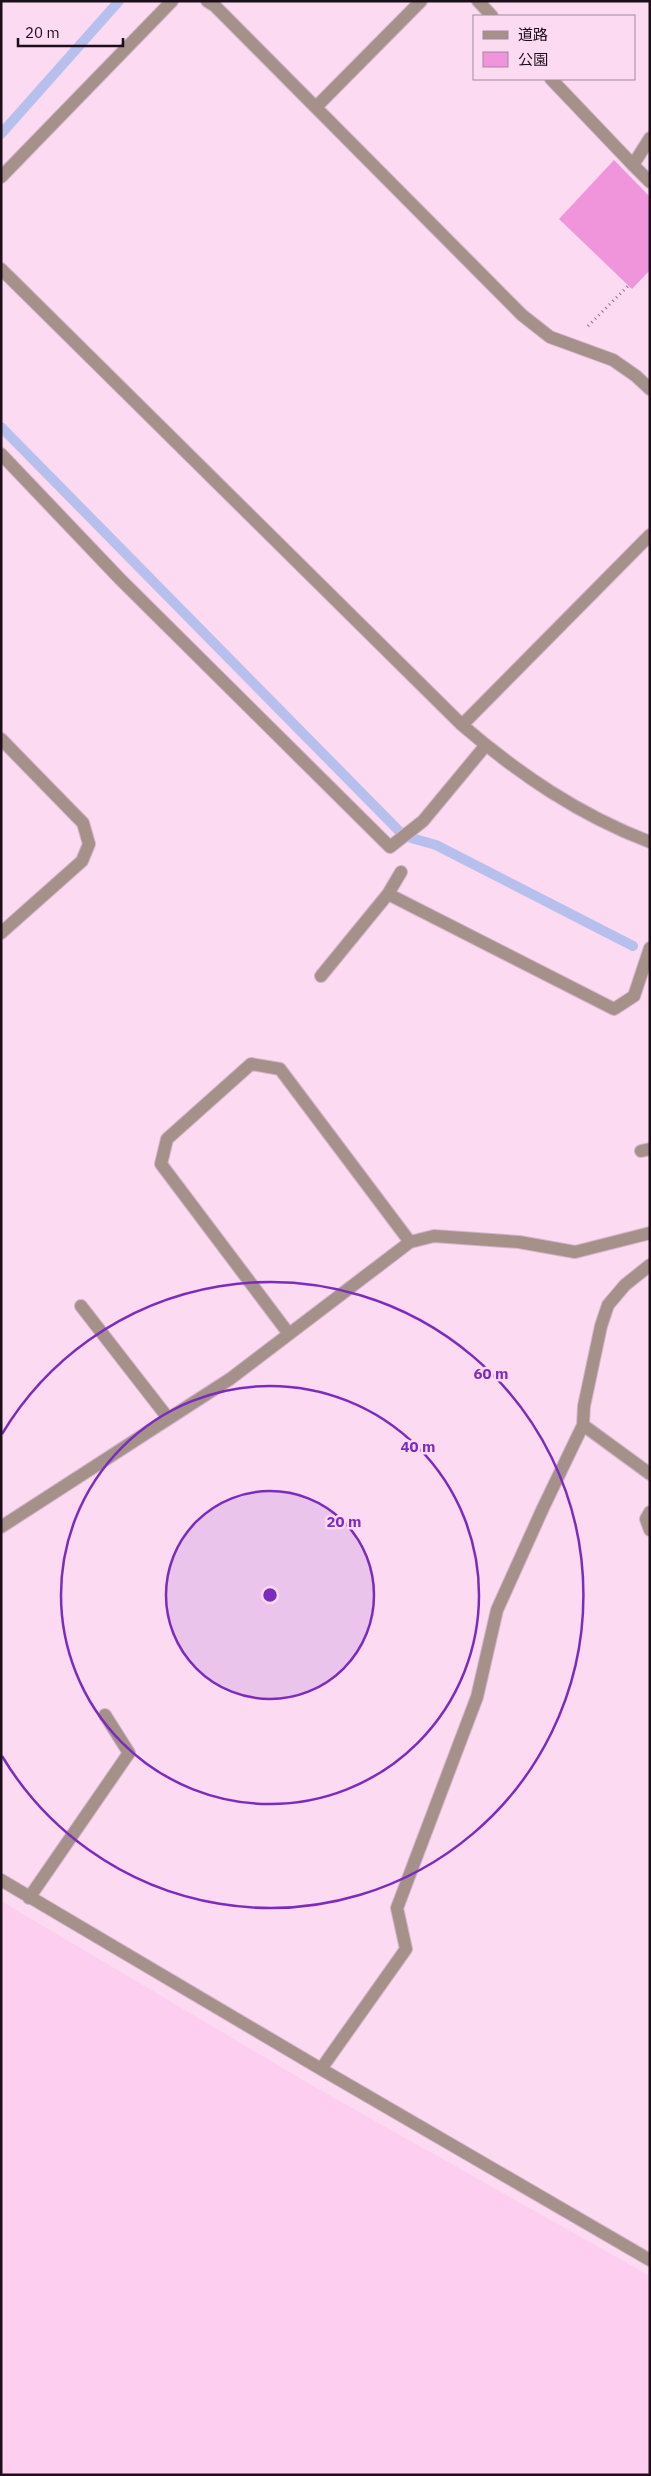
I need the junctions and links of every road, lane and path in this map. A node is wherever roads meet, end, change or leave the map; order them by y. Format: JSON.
{"nodes":[{"id":1,"x":172,"y":1,"type":"edge"},
{"id":2,"x":208,"y":1,"type":"edge"},
{"id":3,"x":421,"y":1,"type":"edge"},
{"id":4,"x":478,"y":1,"type":"edge"},
{"id":5,"x":491,"y":15,"type":"edge"},
{"id":6,"x":552,"y":80,"type":"edge"},
{"id":7,"x":316,"y":107,"type":"junction"},
{"id":8,"x":650,"y":138,"type":"edge"},
{"id":9,"x":633,"y":165,"type":"junction"},
{"id":10,"x":1,"y":177,"type":"edge"},
{"id":11,"x":650,"y":182,"type":"edge"},
{"id":12,"x":1,"y":268,"type":"edge"},
{"id":13,"x":628,"y":286,"type":"dead end"},
{"id":14,"x":570,"y":344,"type":"junction"},
{"id":15,"x":650,"y":389,"type":"edge"},
{"id":16,"x":1,"y":454,"type":"edge"},
{"id":17,"x":650,"y":535,"type":"edge"},
{"id":18,"x":462,"y":725,"type":"junction"},
{"id":19,"x":1,"y":739,"type":"edge"},
{"id":20,"x":486,"y":745,"type":"junction"},
{"id":21,"x":650,"y":842,"type":"edge"},
{"id":22,"x":401,"y":872,"type":"dead end"},
{"id":23,"x":388,"y":894,"type":"junction"},
{"id":24,"x":1,"y":934,"type":"edge"},
{"id":25,"x":650,"y":948,"type":"edge"},
{"id":26,"x":321,"y":976,"type":"dead end"},
{"id":27,"x":650,"y":1234,"type":"edge"},
{"id":28,"x":410,"y":1242,"type":"junction"},
{"id":29,"x":650,"y":1265,"type":"edge"},
{"id":30,"x":80,"y":1306,"type":"dead end"},
{"id":31,"x":288,"y":1334,"type":"junction"},
{"id":32,"x":168,"y":1418,"type":"junction"},
{"id":33,"x":583,"y":1425,"type":"junction"},
{"id":34,"x":650,"y":1474,"type":"edge"},
{"id":35,"x":650,"y":1512,"type":"edge"},
{"id":36,"x":1,"y":1527,"type":"edge"},
{"id":37,"x":650,"y":1530,"type":"edge"},
{"id":38,"x":105,"y":1715,"type":"dead end"},
{"id":39,"x":1,"y":1880,"type":"edge"},
{"id":40,"x":30,"y":1898,"type":"junction"},
{"id":41,"x":321,"y":2069,"type":"junction"},
{"id":42,"x":650,"y":2260,"type":"edge"}],
"edges":[{"from":1,"to":10,"type":"street"},
{"from":2,"to":7,"type":"street"},
{"from":3,"to":7,"type":"street"},
{"from":4,"to":5,"type":"street"},
{"from":6,"to":9,"type":"street"},
{"from":7,"to":14,"type":"street"},
{"from":8,"to":9,"type":"street"},
{"from":9,"to":11,"type":"street"},
{"from":12,"to":18,"type":"street"},
{"from":13,"to":14,"type":"path"},
{"from":14,"to":15,"type":"street"},
{"from":16,"to":20,"type":"street"},
{"from":17,"to":18,"type":"street"},
{"from":18,"to":20,"type":"street"},
{"from":19,"to":24,"type":"street"},
{"from":20,"to":21,"type":"street"},
{"from":22,"to":23,"type":"street"},
{"from":23,"to":25,"type":"street"},
{"from":23,"to":26,"type":"street"},
{"from":27,"to":28,"type":"street"},
{"from":28,"to":31,"type":"street"},
{"from":28,"to":31,"type":"street"},
{"from":29,"to":33,"type":"street"},
{"from":30,"to":32,"type":"street"},
{"from":31,"to":32,"type":"street"},
{"from":32,"to":36,"type":"street"},
{"from":33,"to":34,"type":"street"},
{"from":33,"to":41,"type":"street"},
{"from":35,"to":37,"type":"street"},
{"from":38,"to":40,"type":"street"},
{"from":39,"to":40,"type":"street"},
{"from":40,"to":41,"type":"street"},
{"from":41,"to":42,"type":"street"}]}
